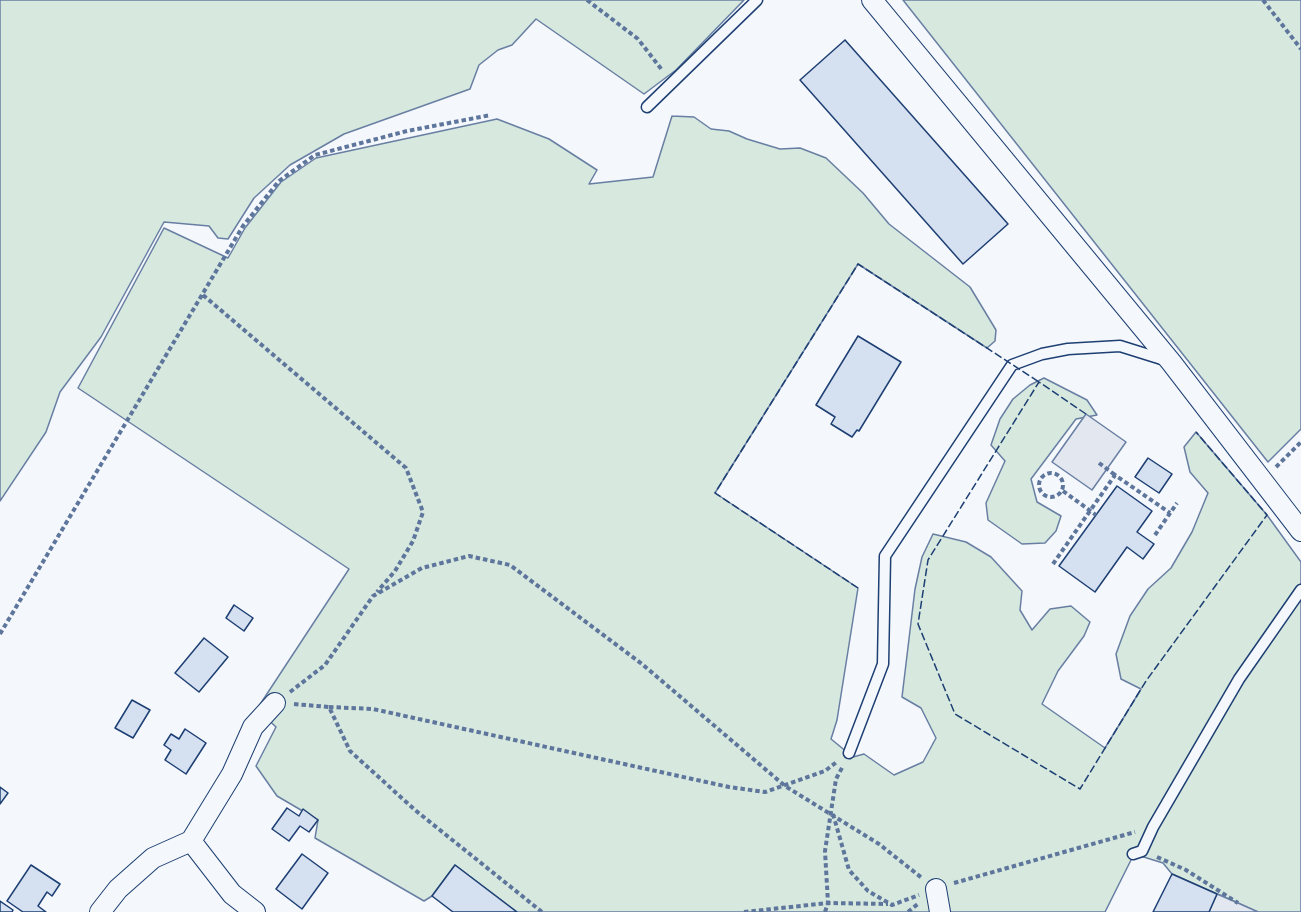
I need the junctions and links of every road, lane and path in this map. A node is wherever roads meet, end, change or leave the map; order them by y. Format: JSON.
{"nodes":[{"id":1,"x":587,"y":0,"type":"edge"},
{"id":2,"x":758,"y":0,"type":"edge"},
{"id":3,"x":872,"y":0,"type":"edge"},
{"id":4,"x":1263,"y":0,"type":"edge"},
{"id":5,"x":1301,"y":49,"type":"edge"},
{"id":6,"x":671,"y":83,"type":"junction"},
{"id":7,"x":647,"y":107,"type":"dead end"},
{"id":8,"x":490,"y":115,"type":"dead end"},
{"id":9,"x":203,"y":295,"type":"junction"},
{"id":10,"x":1171,"y":362,"type":"junction"},
{"id":11,"x":1301,"y":442,"type":"edge"},
{"id":12,"x":1099,"y":463,"type":"dead end"},
{"id":13,"x":1116,"y":475,"type":"junction"},
{"id":14,"x":1264,"y":480,"type":"junction"},
{"id":15,"x":1062,"y":491,"type":"junction"},
{"id":16,"x":1177,"y":503,"type":"dead end"},
{"id":17,"x":1090,"y":511,"type":"junction"},
{"id":18,"x":1170,"y":513,"type":"junction"},
{"id":19,"x":1096,"y":515,"type":"dead end"},
{"id":20,"x":1301,"y":531,"type":"edge"},
{"id":21,"x":1155,"y":535,"type":"dead end"},
{"id":22,"x":1053,"y":564,"type":"dead end"},
{"id":23,"x":1301,"y":590,"type":"edge"},
{"id":24,"x":373,"y":596,"type":"junction"},
{"id":25,"x":0,"y":634,"type":"edge"},
{"id":26,"x":275,"y":704,"type":"junction"},
{"id":27,"x":329,"y":706,"type":"junction"},
{"id":28,"x":849,"y":753,"type":"junction"},
{"id":29,"x":785,"y":786,"type":"junction"},
{"id":30,"x":832,"y":813,"type":"junction"},
{"id":31,"x":1153,"y":827,"type":"junction"},
{"id":32,"x":191,"y":842,"type":"junction"},
{"id":33,"x":1138,"y":853,"type":"joint"},
{"id":34,"x":936,"y":889,"type":"junction"},
{"id":35,"x":828,"y":903,"type":"junction"},
{"id":36,"x":1238,"y":903,"type":"dead end"},
{"id":37,"x":892,"y":904,"type":"junction"},
{"id":38,"x":100,"y":912,"type":"edge"},
{"id":39,"x":255,"y":912,"type":"edge"},
{"id":40,"x":542,"y":912,"type":"edge"},
{"id":41,"x":744,"y":912,"type":"edge"},
{"id":42,"x":825,"y":912,"type":"edge"},
{"id":43,"x":908,"y":912,"type":"edge"},
{"id":44,"x":940,"y":912,"type":"edge"}],
"edges":[{"from":1,"to":6,"type":"path"},
{"from":2,"to":6,"type":"lane"},
{"from":3,"to":10,"type":"street"},
{"from":4,"to":5,"type":"path"},
{"from":6,"to":7,"type":"lane"},
{"from":8,"to":9,"type":"path"},
{"from":9,"to":24,"type":"path"},
{"from":9,"to":25,"type":"path"},
{"from":10,"to":14,"type":"street"},
{"from":10,"to":28,"type":"lane"},
{"from":11,"to":14,"type":"path"},
{"from":12,"to":13,"type":"path"},
{"from":13,"to":17,"type":"path"},
{"from":13,"to":18,"type":"path"},
{"from":14,"to":20,"type":"street"},
{"from":15,"to":15,"type":"path"},
{"from":15,"to":17,"type":"path"},
{"from":16,"to":18,"type":"path"},
{"from":17,"to":19,"type":"path"},
{"from":17,"to":22,"type":"path"},
{"from":18,"to":21,"type":"path"},
{"from":23,"to":31,"type":"lane"},
{"from":24,"to":26,"type":"path"},
{"from":24,"to":29,"type":"path"},
{"from":26,"to":27,"type":"path"},
{"from":26,"to":32,"type":"street"},
{"from":27,"to":29,"type":"path"},
{"from":27,"to":40,"type":"path"},
{"from":28,"to":29,"type":"path"},
{"from":28,"to":30,"type":"path"},
{"from":29,"to":30,"type":"path"},
{"from":30,"to":34,"type":"path"},
{"from":30,"to":35,"type":"path"},
{"from":30,"to":37,"type":"path"},
{"from":31,"to":33,"type":"lane"},
{"from":31,"to":34,"type":"path"},
{"from":32,"to":38,"type":"street"},
{"from":32,"to":39,"type":"street"},
{"from":33,"to":36,"type":"path"},
{"from":34,"to":37,"type":"path"},
{"from":34,"to":43,"type":"path"},
{"from":34,"to":44,"type":"street"},
{"from":35,"to":37,"type":"path"},
{"from":35,"to":41,"type":"path"},
{"from":35,"to":42,"type":"path"}]}
